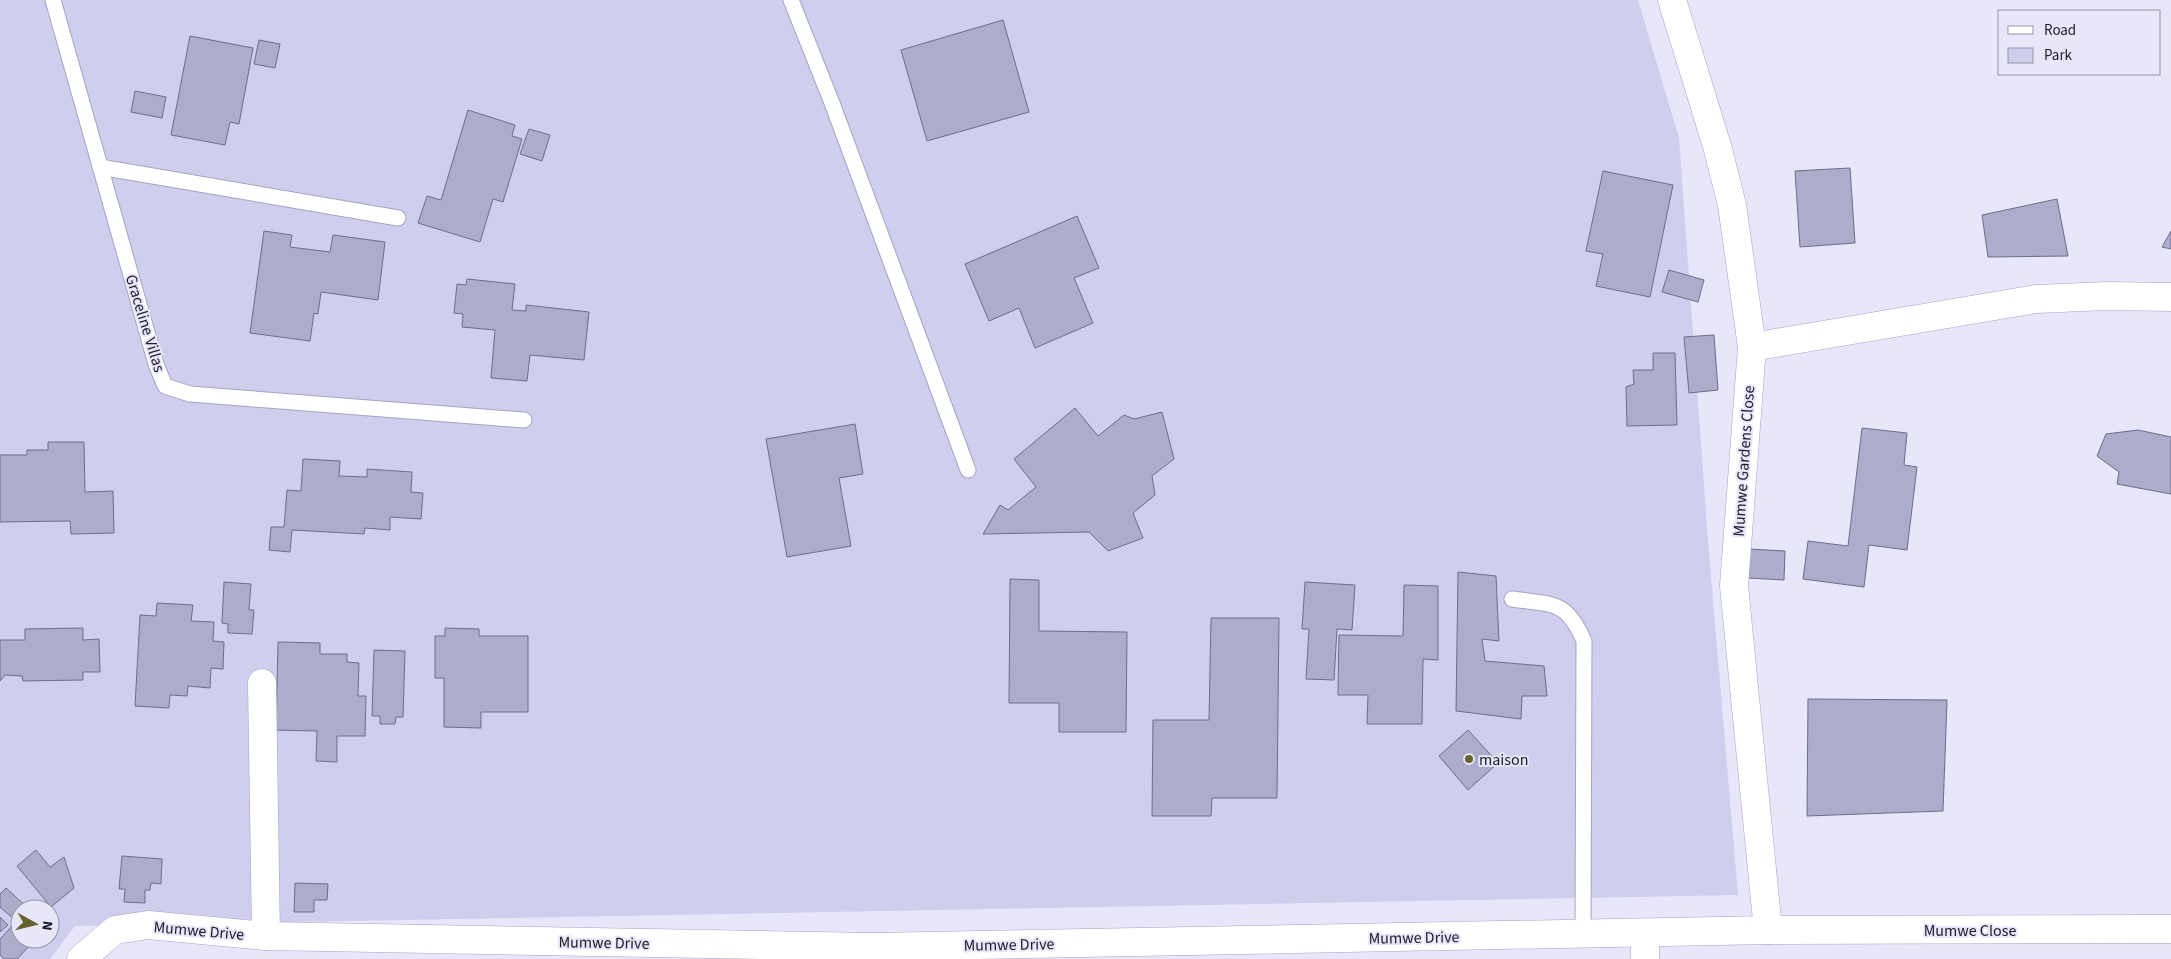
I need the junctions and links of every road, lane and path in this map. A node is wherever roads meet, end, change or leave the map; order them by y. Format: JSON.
{"nodes":[{"id":1,"x":53,"y":0,"type":"edge"},
{"id":2,"x":791,"y":0,"type":"edge"},
{"id":3,"x":1672,"y":0,"type":"edge"},
{"id":4,"x":100,"y":167,"type":"junction"},
{"id":5,"x":398,"y":218,"type":"dead end"},
{"id":6,"x":2171,"y":297,"type":"edge"},
{"id":7,"x":1752,"y":347,"type":"junction"},
{"id":8,"x":524,"y":420,"type":"dead end"},
{"id":9,"x":968,"y":470,"type":"dead end"},
{"id":10,"x":1512,"y":599,"type":"dead end"},
{"id":11,"x":262,"y":683,"type":"dead end"},
{"id":12,"x":2171,"y":929,"type":"edge"},
{"id":13,"x":1768,"y":930,"type":"junction"},
{"id":14,"x":1583,"y":934,"type":"junction"},
{"id":15,"x":266,"y":936,"type":"junction"},
{"id":16,"x":1645,"y":946,"type":"edge"},
{"id":17,"x":1313,"y":949,"type":"edge"},
{"id":18,"x":873,"y":953,"type":"edge"},
{"id":19,"x":81,"y":959,"type":"edge"}],
"edges":[{"from":1,"to":4,"type":"lane","name":"Graceline Villas"},
{"from":2,"to":9,"type":"lane"},
{"from":3,"to":7,"type":"street","name":"Mumwe Gardens Close"},
{"from":4,"to":5,"type":"lane"},
{"from":4,"to":8,"type":"lane","name":"Graceline Villas"},
{"from":6,"to":7,"type":"street"},
{"from":7,"to":13,"type":"street","name":"Mumwe Gardens Close"},
{"from":10,"to":14,"type":"lane"},
{"from":11,"to":15,"type":"street"},
{"from":12,"to":13,"type":"street","name":"Mumwe Close"},
{"from":13,"to":16,"type":"street","name":"Mumwe Drive"},
{"from":14,"to":16,"type":"street","name":"Mumwe Drive"},
{"from":14,"to":17,"type":"street","name":"Mumwe Drive"},
{"from":15,"to":18,"type":"street","name":"Mumwe Drive"},
{"from":15,"to":19,"type":"street","name":"Mumwe Drive"},
{"from":17,"to":18,"type":"street","name":"Mumwe Drive"}]}
